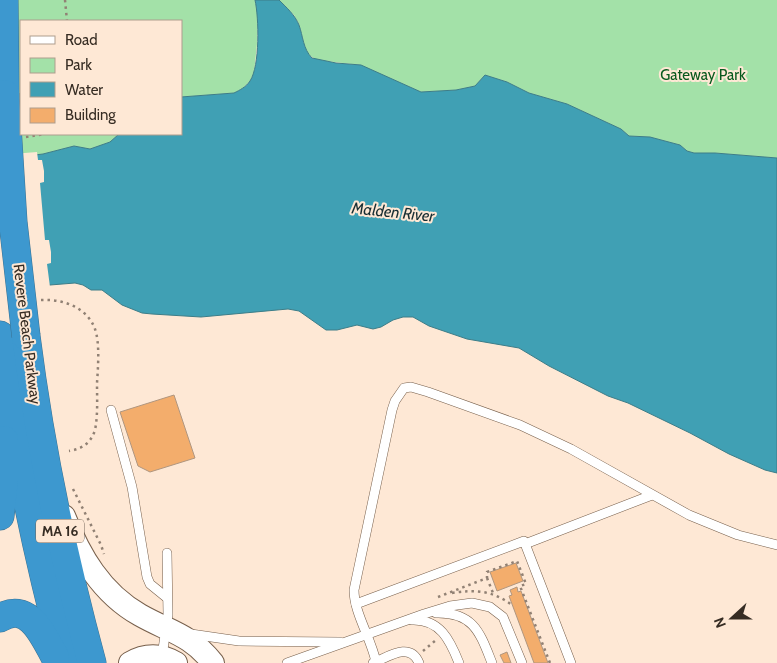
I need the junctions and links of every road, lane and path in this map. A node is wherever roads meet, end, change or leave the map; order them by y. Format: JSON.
{"nodes":[{"id":1,"x":4,"y":0,"type":"edge"},
{"id":2,"x":65,"y":0,"type":"edge"},
{"id":3,"x":68,"y":20,"type":"edge"},
{"id":4,"x":35,"y":300,"type":"dead end"},
{"id":5,"x":9,"y":337,"type":"edge"},
{"id":6,"x":111,"y":410,"type":"dead end"},
{"id":7,"x":42,"y":438,"type":"junction"},
{"id":8,"x":69,"y":451,"type":"dead end"},
{"id":9,"x":652,"y":495,"type":"junction"},
{"id":10,"x":0,"y":516,"type":"edge"},
{"id":11,"x":525,"y":544,"type":"junction"},
{"id":12,"x":777,"y":545,"type":"edge"},
{"id":13,"x":167,"y":553,"type":"dead end"},
{"id":14,"x":488,"y":578,"type":"dead end"},
{"id":15,"x":493,"y":594,"type":"dead end"},
{"id":16,"x":166,"y":597,"type":"junction"},
{"id":17,"x":356,"y":604,"type":"junction"},
{"id":18,"x":424,"y":614,"type":"junction"},
{"id":19,"x":0,"y":618,"type":"edge"},
{"id":20,"x":405,"y":621,"type":"junction"},
{"id":21,"x":167,"y":628,"type":"junction"},
{"id":22,"x":368,"y":634,"type":"junction"},
{"id":23,"x":437,"y":639,"type":"dead end"},
{"id":24,"x":348,"y":642,"type":"junction"},
{"id":25,"x":169,"y":660,"type":"edge"},
{"id":26,"x":417,"y":660,"type":"edge"},
{"id":27,"x":374,"y":662,"type":"edge"},
{"id":28,"x":58,"y":663,"type":"edge"},
{"id":29,"x":66,"y":663,"type":"edge"},
{"id":30,"x":92,"y":663,"type":"edge"},
{"id":31,"x":130,"y":663,"type":"edge"},
{"id":32,"x":212,"y":663,"type":"edge"},
{"id":33,"x":287,"y":663,"type":"edge"},
{"id":34,"x":459,"y":663,"type":"edge"},
{"id":35,"x":492,"y":663,"type":"edge"},
{"id":36,"x":522,"y":663,"type":"edge"},
{"id":37,"x":571,"y":663,"type":"edge"}],
"edges":[{"from":1,"to":5,"type":"highway","name":"Revere Beach Parkway","number":"MA 16","bridge":true},
{"from":2,"to":3,"type":"path"},
{"from":4,"to":8,"type":"path"},
{"from":5,"to":7,"type":"highway","name":"Revere Beach Parkway","number":"MA 16"},
{"from":5,"to":10,"type":"highway"},
{"from":5,"to":29,"type":"highway","name":"Revere Beach Parkway","number":"MA 16"},
{"from":6,"to":16,"type":"lane"},
{"from":7,"to":21,"type":"main road"},
{"from":7,"to":30,"type":"highway","name":"Revere Beach Parkway","number":"MA 16"},
{"from":9,"to":11,"type":"lane"},
{"from":9,"to":12,"type":"lane"},
{"from":9,"to":17,"type":"lane"},
{"from":11,"to":17,"type":"lane"},
{"from":11,"to":37,"type":"lane"},
{"from":13,"to":16,"type":"lane"},
{"from":14,"to":15,"type":"path"},
{"from":16,"to":21,"type":"lane"},
{"from":17,"to":22,"type":"lane"},
{"from":18,"to":20,"type":"lane"},
{"from":18,"to":35,"type":"lane"},
{"from":18,"to":36,"type":"lane"},
{"from":19,"to":28,"type":"highway"},
{"from":20,"to":22,"type":"lane"},
{"from":20,"to":34,"type":"lane"},
{"from":21,"to":24,"type":"lane"},
{"from":21,"to":25,"type":"lane"},
{"from":21,"to":32,"type":"main road"},
{"from":22,"to":24,"type":"lane"},
{"from":22,"to":27,"type":"lane"},
{"from":23,"to":26,"type":"path"},
{"from":24,"to":33,"type":"lane"},
{"from":25,"to":31,"type":"main road"},
{"from":26,"to":27,"type":"lane"}]}
